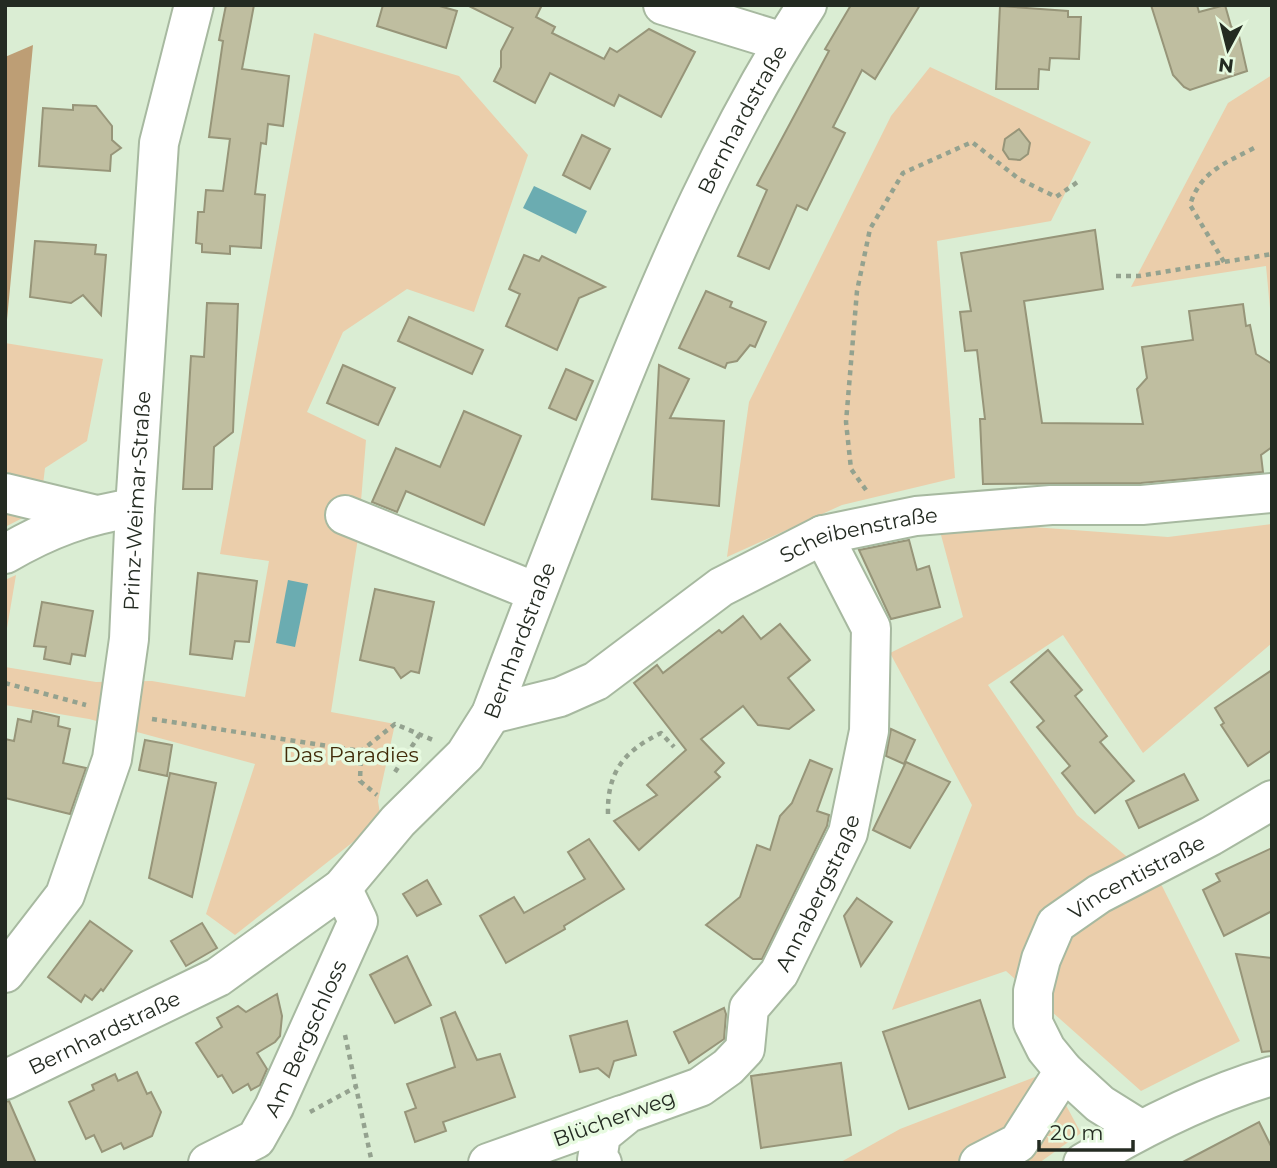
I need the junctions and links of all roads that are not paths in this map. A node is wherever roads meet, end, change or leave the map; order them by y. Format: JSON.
{"nodes":[{"id":1,"x":194,"y":5,"type":"edge"},
{"id":2,"x":663,"y":5,"type":"edge"},
{"id":3,"x":807,"y":5,"type":"edge"},
{"id":4,"x":783,"y":42,"type":"junction"},
{"id":5,"x":5,"y":493,"type":"edge"},
{"id":6,"x":1272,"y":493,"type":"edge"},
{"id":7,"x":135,"y":508,"type":"junction"},
{"id":8,"x":92,"y":514,"type":"junction"},
{"id":9,"x":345,"y":515,"type":"dead end"},
{"id":10,"x":823,"y":535,"type":"junction"},
{"id":11,"x":5,"y":554,"type":"edge"},
{"id":12,"x":536,"y":592,"type":"junction"},
{"id":13,"x":491,"y":714,"type":"junction"},
{"id":14,"x":1272,"y":800,"type":"edge"},
{"id":15,"x":342,"y":888,"type":"junction"},
{"id":16,"x":5,"y":973,"type":"edge"},
{"id":17,"x":1063,"y":1071,"type":"junction"},
{"id":18,"x":1272,"y":1076,"type":"edge"},
{"id":19,"x":5,"y":1080,"type":"edge"},
{"id":20,"x":699,"y":1087,"type":"junction"},
{"id":21,"x":1140,"y":1129,"type":"junction"},
{"id":22,"x":208,"y":1163,"type":"edge"},
{"id":23,"x":488,"y":1163,"type":"edge"},
{"id":24,"x":602,"y":1163,"type":"edge"},
{"id":25,"x":979,"y":1163,"type":"edge"},
{"id":26,"x":1083,"y":1163,"type":"edge"}],
"edges":[{"from":1,"to":7,"type":"street","name":"Prinz-Weimar-Straße"},
{"from":2,"to":4,"type":"street"},
{"from":3,"to":4,"type":"street","name":"Bernhardstraße"},
{"from":4,"to":12,"type":"street","name":"Bernhardstraße"},
{"from":5,"to":8,"type":"street"},
{"from":6,"to":10,"type":"street","name":"Scheibenstraße"},
{"from":7,"to":8,"type":"street"},
{"from":7,"to":16,"type":"street","name":"Prinz-Weimar-Straße"},
{"from":8,"to":11,"type":"street"},
{"from":9,"to":12,"type":"street"},
{"from":10,"to":13,"type":"street","name":"Scheibenstraße"},
{"from":10,"to":20,"type":"street","name":"Annabergstraße"},
{"from":12,"to":13,"type":"street","name":"Bernhardstraße"},
{"from":13,"to":15,"type":"street","name":"Bernhardstraße"},
{"from":14,"to":17,"type":"street","name":"Vincentistraße"},
{"from":15,"to":19,"type":"street","name":"Bernhardstraße"},
{"from":15,"to":22,"type":"street","name":"Am Bergschloss"},
{"from":17,"to":21,"type":"street","name":"Vincentistraße"},
{"from":17,"to":25,"type":"street"},
{"from":18,"to":21,"type":"street"},
{"from":20,"to":23,"type":"street","name":"Blücherweg"},
{"from":20,"to":24,"type":"street","name":"Annabergstraße"},
{"from":21,"to":26,"type":"street"}]}
